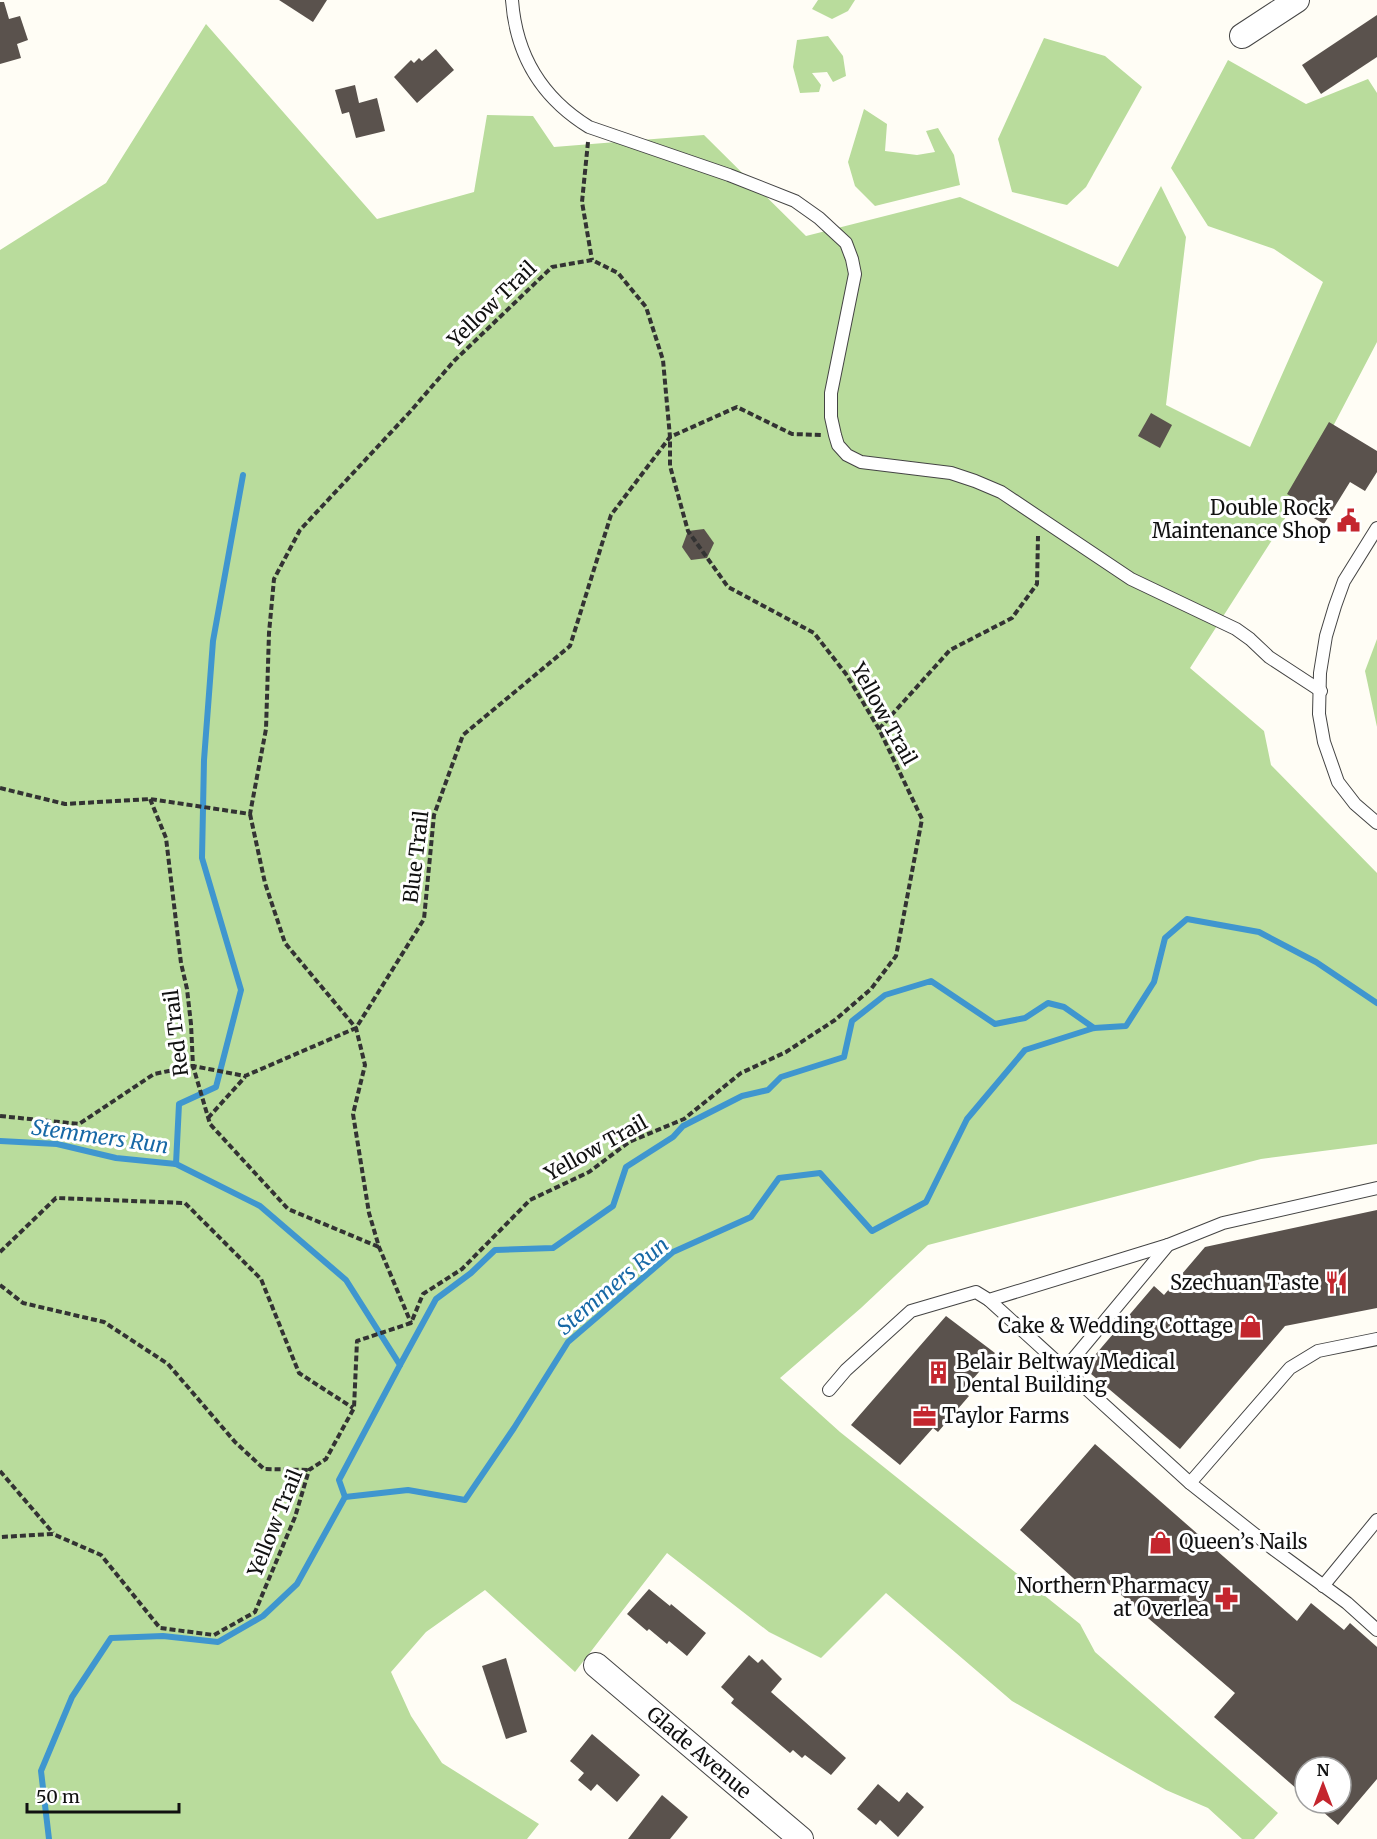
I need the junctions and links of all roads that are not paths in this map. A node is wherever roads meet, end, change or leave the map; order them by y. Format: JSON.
{"nodes":[{"id":1,"x":512,"y":0,"type":"edge"},
{"id":2,"x":1297,"y":0,"type":"edge"},
{"id":3,"x":1242,"y":36,"type":"dead end"},
{"id":4,"x":1377,"y":528,"type":"edge"},
{"id":5,"x":1321,"y":692,"type":"junction"},
{"id":6,"x":1377,"y":823,"type":"edge"},
{"id":7,"x":1377,"y":1188,"type":"edge"},
{"id":8,"x":1168,"y":1245,"type":"junction"},
{"id":9,"x":989,"y":1300,"type":"junction"},
{"id":10,"x":1377,"y":1340,"type":"edge"},
{"id":11,"x":1064,"y":1370,"type":"junction"},
{"id":12,"x":829,"y":1389,"type":"dead end"},
{"id":13,"x":1190,"y":1483,"type":"junction"},
{"id":14,"x":1377,"y":1520,"type":"edge"},
{"id":15,"x":1323,"y":1586,"type":"junction"},
{"id":16,"x":1377,"y":1630,"type":"edge"},
{"id":17,"x":596,"y":1665,"type":"dead end"},
{"id":18,"x":801,"y":1839,"type":"edge"}],
"edges":[{"from":1,"to":5,"type":"lane"},
{"from":2,"to":3,"type":"street"},
{"from":4,"to":5,"type":"lane"},
{"from":5,"to":6,"type":"lane"},
{"from":7,"to":8,"type":"lane"},
{"from":8,"to":9,"type":"lane"},
{"from":8,"to":11,"type":"lane"},
{"from":9,"to":11,"type":"lane"},
{"from":9,"to":12,"type":"lane"},
{"from":10,"to":13,"type":"lane"},
{"from":11,"to":13,"type":"lane"},
{"from":13,"to":15,"type":"lane"},
{"from":14,"to":15,"type":"lane"},
{"from":15,"to":16,"type":"lane"},
{"from":17,"to":18,"type":"street","name":"Glade Avenue"}]}
